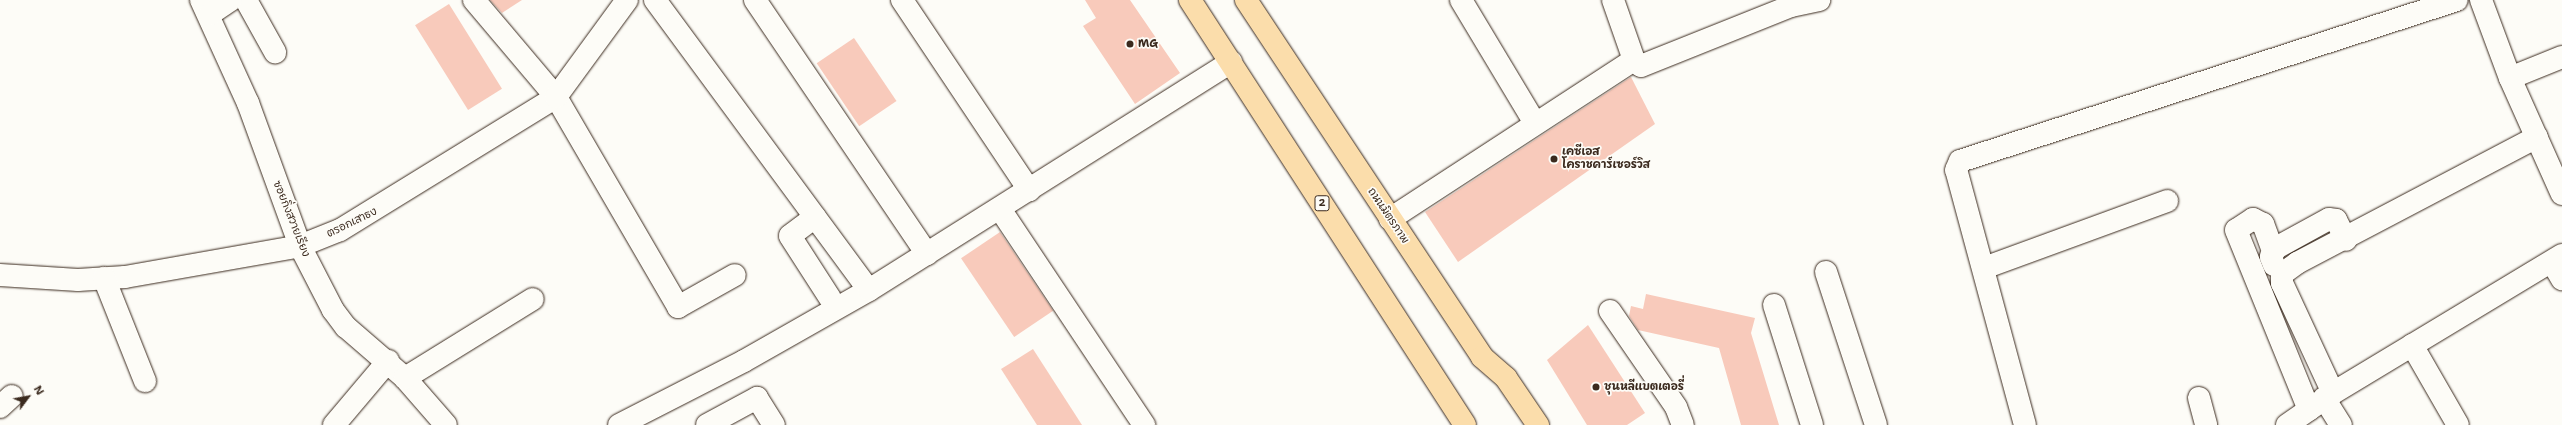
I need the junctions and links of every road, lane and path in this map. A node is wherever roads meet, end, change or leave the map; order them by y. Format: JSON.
{"nodes":[{"id":1,"x":231,"y":0,"type":"edge"},
{"id":2,"x":246,"y":0,"type":"edge"},
{"id":3,"x":474,"y":0,"type":"edge"},
{"id":4,"x":627,"y":0,"type":"edge"},
{"id":5,"x":655,"y":0,"type":"edge"},
{"id":6,"x":755,"y":0,"type":"edge"},
{"id":7,"x":902,"y":0,"type":"edge"},
{"id":8,"x":1190,"y":0,"type":"edge"},
{"id":9,"x":1246,"y":0,"type":"edge"},
{"id":10,"x":1461,"y":0,"type":"edge"},
{"id":11,"x":1613,"y":0,"type":"edge"},
{"id":12,"x":1819,"y":0,"type":"edge"},
{"id":13,"x":2457,"y":0,"type":"edge"},
{"id":14,"x":2485,"y":1,"type":"edge"},
{"id":15,"x":205,"y":7,"type":"edge"},
{"id":16,"x":275,"y":52,"type":"dead end"},
{"id":17,"x":2562,"y":57,"type":"edge"},
{"id":18,"x":1634,"y":60,"type":"junction"},
{"id":19,"x":1231,"y":62,"type":"junction"},
{"id":20,"x":2510,"y":78,"type":"junction"},
{"id":21,"x":556,"y":97,"type":"junction"},
{"id":22,"x":1535,"y":123,"type":"junction"},
{"id":23,"x":2537,"y":137,"type":"junction"},
{"id":24,"x":1029,"y":190,"type":"junction"},
{"id":25,"x":2562,"y":194,"type":"edge"},
{"id":26,"x":2167,"y":201,"type":"dead end"},
{"id":27,"x":1000,"y":209,"type":"junction"},
{"id":28,"x":815,"y":217,"type":"junction"},
{"id":29,"x":1390,"y":219,"type":"junction"},
{"id":30,"x":2346,"y":240,"type":"junction"},
{"id":31,"x":300,"y":246,"type":"junction"},
{"id":32,"x":2273,"y":251,"type":"junction"},
{"id":33,"x":927,"y":254,"type":"junction"},
{"id":34,"x":2559,"y":266,"type":"edge"},
{"id":35,"x":1984,"y":268,"type":"junction"},
{"id":36,"x":1826,"y":272,"type":"dead end"},
{"id":37,"x":0,"y":275,"type":"edge"},
{"id":38,"x":735,"y":275,"type":"dead end"},
{"id":39,"x":104,"y":278,"type":"junction"},
{"id":40,"x":2282,"y":283,"type":"junction"},
{"id":41,"x":869,"y":290,"type":"junction"},
{"id":42,"x":830,"y":298,"type":"dead end"},
{"id":43,"x":534,"y":299,"type":"dead end"},
{"id":44,"x":1774,"y":305,"type":"dead end"},
{"id":45,"x":1610,"y":311,"type":"dead end"},
{"id":46,"x":2412,"y":345,"type":"junction"},
{"id":47,"x":2312,"y":347,"type":"junction"},
{"id":48,"x":2288,"y":359,"type":"junction"},
{"id":49,"x":388,"y":361,"type":"junction"},
{"id":50,"x":405,"y":378,"type":"junction"},
{"id":51,"x":145,"y":381,"type":"dead end"},
{"id":52,"x":2199,"y":398,"type":"dead end"},
{"id":53,"x":2322,"y":400,"type":"junction"},
{"id":54,"x":1676,"y":421,"type":"edge"},
{"id":55,"x":334,"y":425,"type":"edge"},
{"id":56,"x":446,"y":425,"type":"edge"},
{"id":57,"x":619,"y":425,"type":"edge"},
{"id":58,"x":707,"y":425,"type":"edge"},
{"id":59,"x":774,"y":425,"type":"edge"},
{"id":60,"x":1144,"y":425,"type":"edge"},
{"id":61,"x":1465,"y":425,"type":"edge"},
{"id":62,"x":1538,"y":425,"type":"edge"},
{"id":63,"x":1812,"y":425,"type":"edge"},
{"id":64,"x":1876,"y":425,"type":"edge"},
{"id":65,"x":2025,"y":425,"type":"edge"},
{"id":66,"x":2206,"y":425,"type":"edge"},
{"id":67,"x":2287,"y":425,"type":"edge"},
{"id":68,"x":2341,"y":425,"type":"edge"},
{"id":69,"x":2458,"y":425,"type":"edge"}],
"edges":[{"from":1,"to":15,"type":"street"},
{"from":2,"to":16,"type":"street"},
{"from":3,"to":21,"type":"street"},
{"from":4,"to":21,"type":"street","name":"ตรอกเสาธง"},
{"from":5,"to":28,"type":"street"},
{"from":6,"to":33,"type":"street"},
{"from":7,"to":24,"type":"street"},
{"from":8,"to":19,"type":"highway","number":"2"},
{"from":9,"to":29,"type":"highway","name":"ถนนมิตรภาพ"},
{"from":10,"to":22,"type":"street"},
{"from":11,"to":18,"type":"street"},
{"from":12,"to":18,"type":"street"},
{"from":13,"to":35,"type":"street"},
{"from":14,"to":20,"type":"street"},
{"from":15,"to":31,"type":"street","name":"ซอยกิ่งสวายเรียง"},
{"from":17,"to":20,"type":"street"},
{"from":18,"to":22,"type":"street"},
{"from":19,"to":24,"type":"street"},
{"from":19,"to":61,"type":"highway","number":"2"},
{"from":20,"to":23,"type":"street"},
{"from":21,"to":31,"type":"street","name":"ตรอกเสาธง"},
{"from":21,"to":38,"type":"street"},
{"from":22,"to":29,"type":"street"},
{"from":23,"to":25,"type":"street"},
{"from":23,"to":30,"type":"street"},
{"from":24,"to":27,"type":"street"},
{"from":26,"to":35,"type":"street"},
{"from":27,"to":33,"type":"street"},
{"from":27,"to":60,"type":"street"},
{"from":28,"to":41,"type":"street"},
{"from":28,"to":42,"type":"street"},
{"from":29,"to":62,"type":"highway","name":"ถนนมิตรภาพ"},
{"from":30,"to":32,"type":"street"},
{"from":30,"to":40,"type":"street"},
{"from":31,"to":39,"type":"street","name":"ตรอกเสาธง"},
{"from":31,"to":49,"type":"street","name":"ซอยกิ่งสวายเรียง"},
{"from":32,"to":40,"type":"street"},
{"from":32,"to":48,"type":"street"},
{"from":33,"to":41,"type":"street"},
{"from":34,"to":46,"type":"street"},
{"from":35,"to":65,"type":"street"},
{"from":36,"to":64,"type":"street"},
{"from":37,"to":39,"type":"street","name":"ตรอกเสาธง"},
{"from":39,"to":51,"type":"street"},
{"from":40,"to":47,"type":"street"},
{"from":41,"to":57,"type":"street"},
{"from":43,"to":50,"type":"street"},
{"from":44,"to":63,"type":"street"},
{"from":45,"to":54,"type":"street"},
{"from":46,"to":53,"type":"street"},
{"from":46,"to":69,"type":"street"},
{"from":47,"to":48,"type":"street"},
{"from":47,"to":53,"type":"street"},
{"from":48,"to":53,"type":"street"},
{"from":49,"to":50,"type":"street","name":"ซอยกิ่งสวายเรียง"},
{"from":49,"to":55,"type":"street"},
{"from":50,"to":56,"type":"street","name":"ซอยกิ่งสวายเรียง"},
{"from":52,"to":66,"type":"street"},
{"from":53,"to":67,"type":"street"},
{"from":53,"to":68,"type":"street"},
{"from":58,"to":59,"type":"street"}]}
